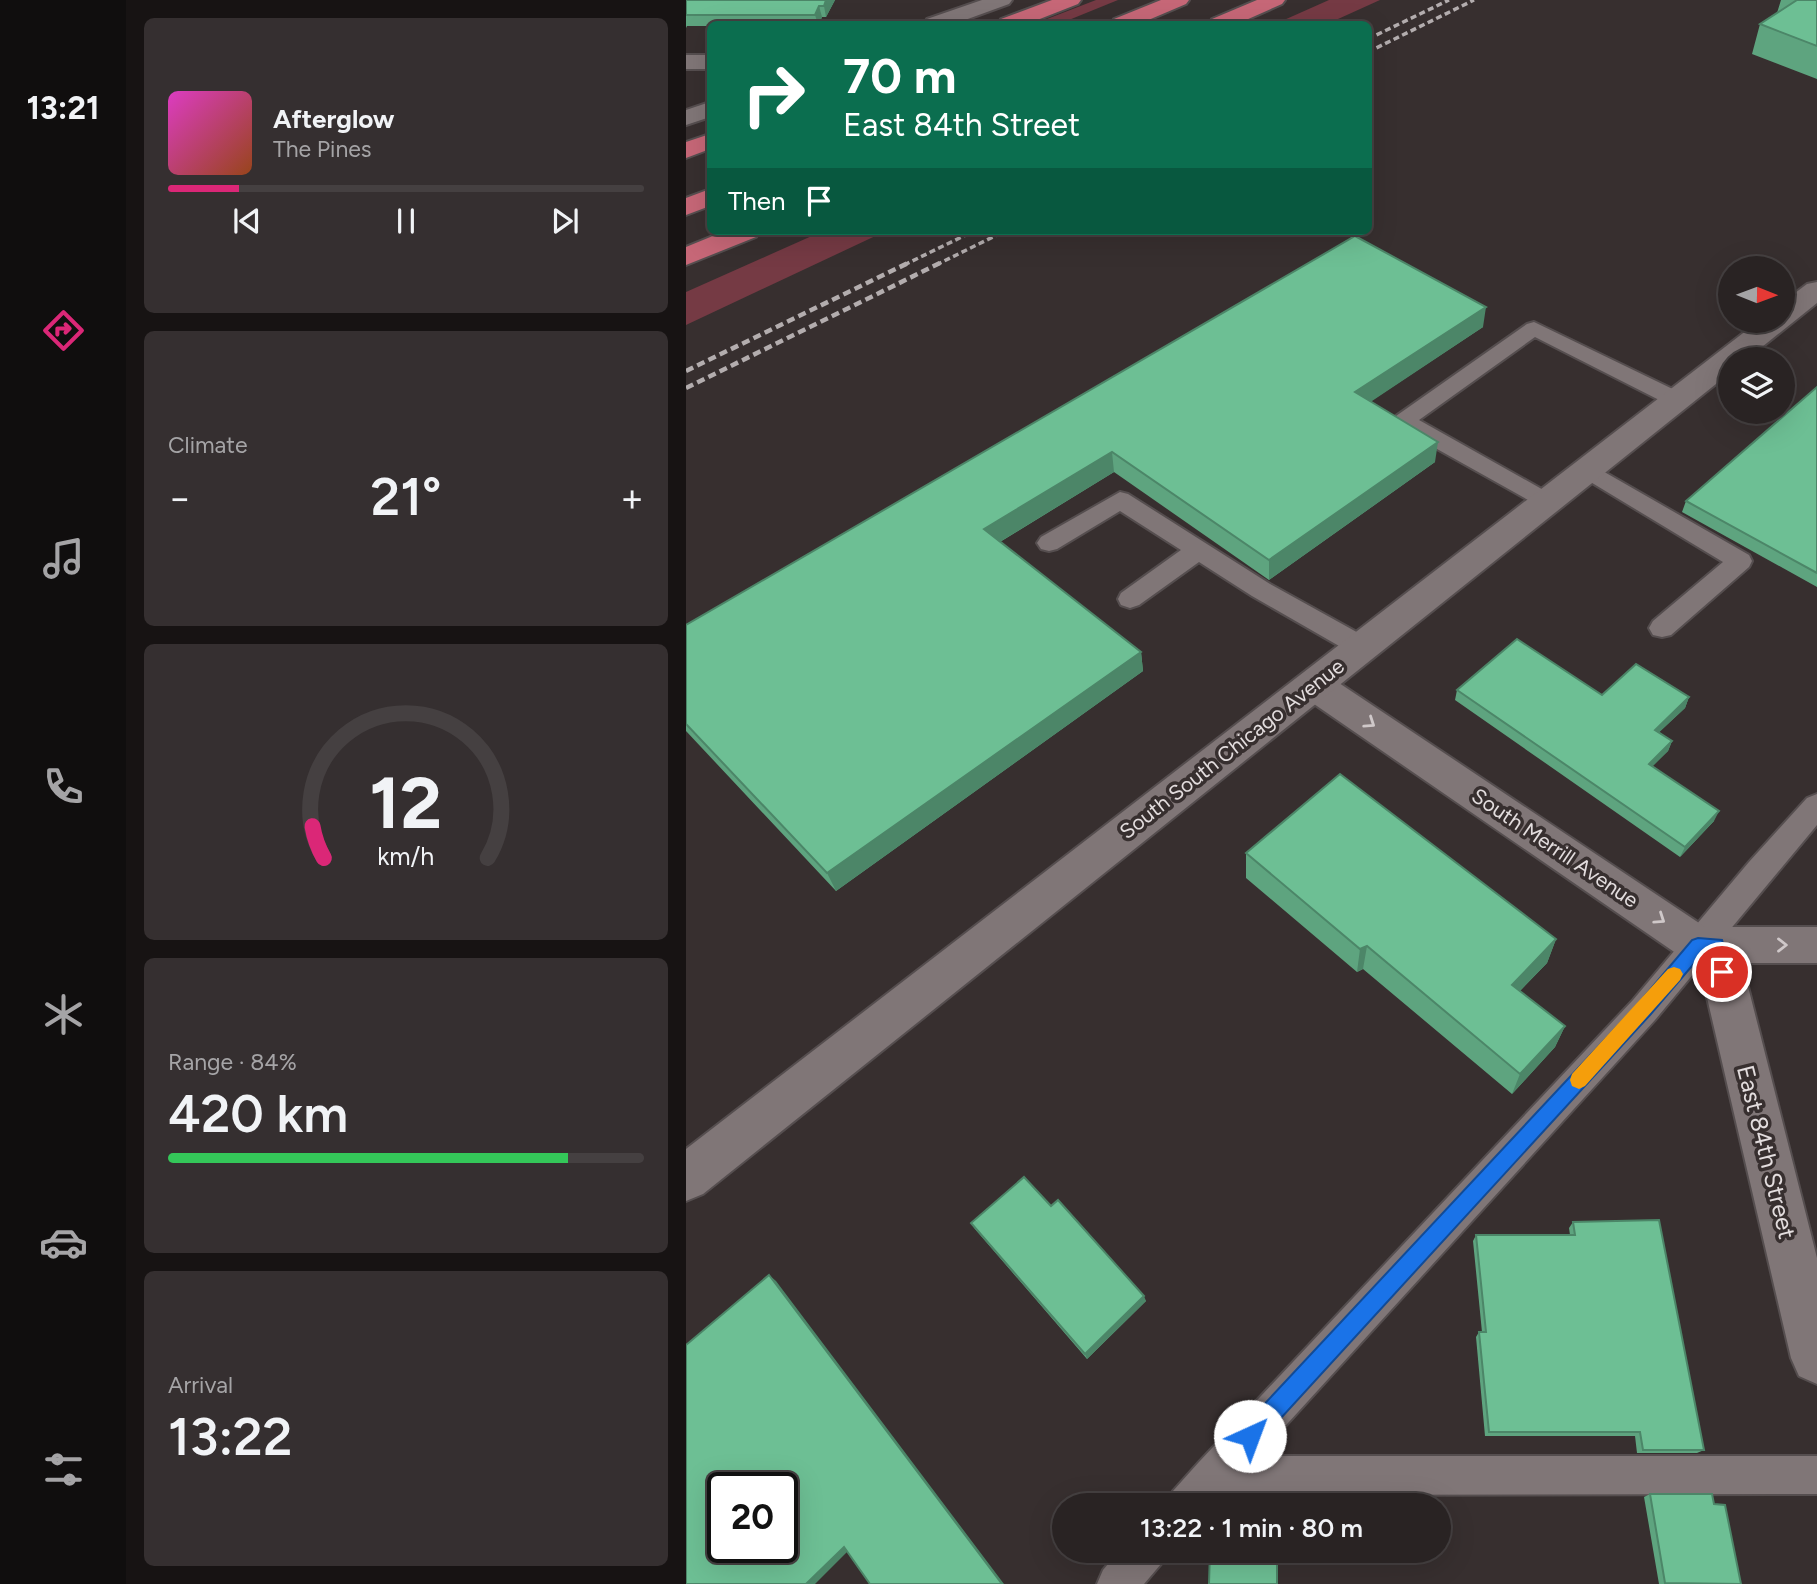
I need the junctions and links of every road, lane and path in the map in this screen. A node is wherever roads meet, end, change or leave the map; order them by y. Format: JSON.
{"nodes":[{"id":1,"x":1002,"y":0,"type":"edge"},
{"id":2,"x":1071,"y":0,"type":"edge"},
{"id":3,"x":1179,"y":0,"type":"edge"},
{"id":4,"x":1275,"y":0,"type":"edge"},
{"id":5,"x":943,"y":21,"type":"edge"},
{"id":6,"x":1017,"y":21,"type":"edge"},
{"id":7,"x":1129,"y":21,"type":"edge"},
{"id":8,"x":1227,"y":21,"type":"edge"},
{"id":9,"x":686,"y":62,"type":"edge"},
{"id":10,"x":707,"y":62,"type":"edge"},
{"id":11,"x":707,"y":109,"type":"edge"},
{"id":12,"x":686,"y":118,"type":"edge"},
{"id":13,"x":707,"y":142,"type":"edge"},
{"id":14,"x":686,"y":151,"type":"edge"},
{"id":15,"x":707,"y":198,"type":"edge"},
{"id":16,"x":686,"y":207,"type":"edge"},
{"id":17,"x":738,"y":235,"type":"edge"},
{"id":18,"x":686,"y":257,"type":"edge"},
{"id":19,"x":1817,"y":290,"type":"edge"},
{"id":20,"x":1796,"y":306,"type":"edge"},
{"id":21,"x":1762,"y":333,"type":"edge"},
{"id":22,"x":1677,"y":400,"type":"junction"},
{"id":23,"x":1587,"y":470,"type":"junction"},
{"id":24,"x":1546,"y":502,"type":"junction"},
{"id":25,"x":1049,"y":543,"type":"dead end"},
{"id":26,"x":1198,"y":550,"type":"junction"},
{"id":27,"x":1130,"y":599,"type":"dead end"},
{"id":28,"x":1662,"y":628,"type":"dead end"},
{"id":29,"x":1362,"y":647,"type":"junction"},
{"id":30,"x":1314,"y":685,"type":"junction"},
{"id":31,"x":1817,"y":806,"type":"edge"},
{"id":32,"x":1707,"y":945,"type":"junction"},
{"id":33,"x":1817,"y":946,"type":"edge"},
{"id":34,"x":686,"y":1178,"type":"edge"},
{"id":35,"x":1817,"y":1358,"type":"edge"},
{"id":36,"x":1817,"y":1475,"type":"edge"},
{"id":37,"x":1213,"y":1476,"type":"junction"},
{"id":38,"x":1198,"y":1493,"type":"edge"},
{"id":39,"x":1136,"y":1563,"type":"edge"},
{"id":40,"x":1117,"y":1584,"type":"edge"}],
"edges":[{"from":1,"to":5,"type":"main road"},
{"from":2,"to":6,"type":"highway"},
{"from":3,"to":7,"type":"highway"},
{"from":4,"to":8,"type":"highway"},
{"from":9,"to":10,"type":"main road"},
{"from":11,"to":12,"type":"main road"},
{"from":13,"to":14,"type":"highway"},
{"from":15,"to":16,"type":"highway"},
{"from":17,"to":18,"type":"highway"},
{"from":19,"to":20,"type":"main road"},
{"from":21,"to":22,"type":"main road","name":"South South Chicago Avenue"},
{"from":22,"to":23,"type":"main road","name":"South South Chicago Avenue"},
{"from":22,"to":24,"type":"lane"},
{"from":23,"to":24,"type":"main road","name":"South South Chicago Avenue"},
{"from":23,"to":28,"type":"lane"},
{"from":24,"to":29,"type":"main road","name":"South South Chicago Avenue"},
{"from":25,"to":26,"type":"lane"},
{"from":26,"to":27,"type":"lane"},
{"from":26,"to":29,"type":"lane"},
{"from":29,"to":30,"type":"main road","name":"South South Chicago Avenue"},
{"from":30,"to":32,"type":"main road","name":"South Merrill Avenue","one_way":true},
{"from":30,"to":34,"type":"main road","name":"South South Chicago Avenue"},
{"from":31,"to":32,"type":"lane"},
{"from":32,"to":33,"type":"main road","one_way":true},
{"from":32,"to":35,"type":"main road","name":"East 84th Street"},
{"from":32,"to":37,"type":"lane"},
{"from":36,"to":37,"type":"lane"},
{"from":37,"to":38,"type":"lane"},
{"from":39,"to":40,"type":"lane"}]}
